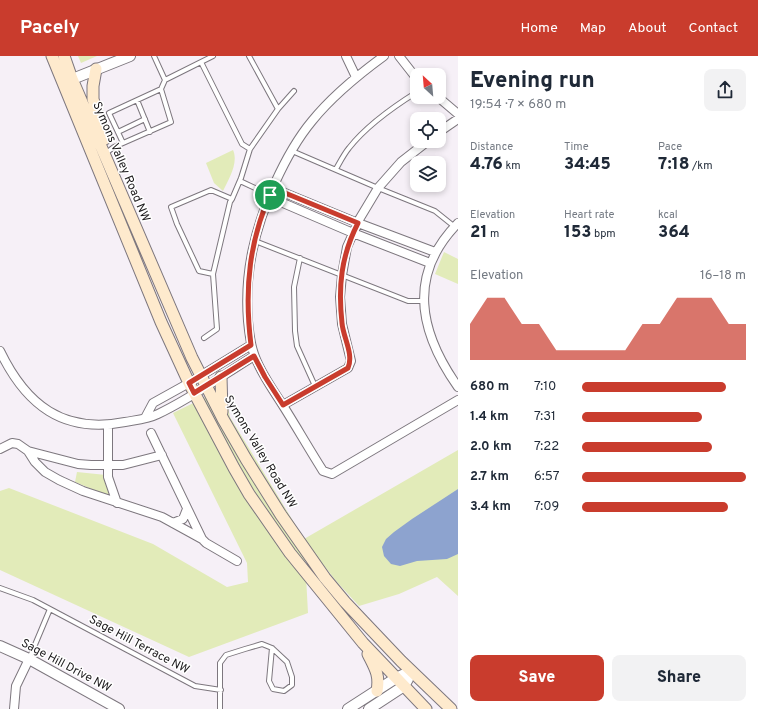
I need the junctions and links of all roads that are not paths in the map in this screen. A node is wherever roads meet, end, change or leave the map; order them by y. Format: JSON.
{"nodes":[{"id":1,"x":52,"y":56,"type":"edge"},
{"id":2,"x":64,"y":56,"type":"edge"},
{"id":3,"x":130,"y":56,"type":"edge"},
{"id":4,"x":154,"y":56,"type":"edge"},
{"id":5,"x":213,"y":56,"type":"edge"},
{"id":6,"x":249,"y":56,"type":"edge"},
{"id":7,"x":346,"y":56,"type":"edge"},
{"id":8,"x":384,"y":56,"type":"edge"},
{"id":9,"x":399,"y":56,"type":"edge"},
{"id":10,"x":201,"y":62,"type":"junction"},
{"id":11,"x":96,"y":70,"type":"junction"},
{"id":12,"x":410,"y":70,"type":"edge"},
{"id":13,"x":356,"y":77,"type":"junction"},
{"id":14,"x":165,"y":80,"type":"junction"},
{"id":15,"x":68,"y":81,"type":"junction"},
{"id":16,"x":161,"y":89,"type":"junction"},
{"id":17,"x":294,"y":91,"type":"dead end"},
{"id":18,"x":410,"y":97,"type":"edge"},
{"id":19,"x":136,"y":100,"type":"junction"},
{"id":20,"x":128,"y":104,"type":"junction"},
{"id":21,"x":446,"y":104,"type":"edge"},
{"id":22,"x":118,"y":109,"type":"junction"},
{"id":23,"x":130,"y":110,"type":"dead end"},
{"id":24,"x":278,"y":110,"type":"junction"},
{"id":25,"x":120,"y":114,"type":"dead end"},
{"id":26,"x":458,"y":114,"type":"edge"},
{"id":27,"x":458,"y":118,"type":"edge"},
{"id":28,"x":145,"y":120,"type":"junction"},
{"id":29,"x":446,"y":127,"type":"edge"},
{"id":30,"x":118,"y":132,"type":"junction"},
{"id":31,"x":150,"y":132,"type":"junction"},
{"id":32,"x":123,"y":143,"type":"junction"},
{"id":33,"x":419,"y":148,"type":"edge"},
{"id":34,"x":250,"y":150,"type":"junction"},
{"id":35,"x":292,"y":150,"type":"junction"},
{"id":36,"x":104,"y":154,"type":"junction"},
{"id":37,"x":336,"y":169,"type":"junction"},
{"id":38,"x":240,"y":181,"type":"junction"},
{"id":39,"x":378,"y":188,"type":"junction"},
{"id":40,"x":271,"y":193,"type":"junction"},
{"id":41,"x":232,"y":199,"type":"junction"},
{"id":42,"x":358,"y":223,"type":"junction"},
{"id":43,"x":456,"y":225,"type":"edge"},
{"id":44,"x":353,"y":233,"type":"junction"},
{"id":45,"x":254,"y":240,"type":"junction"},
{"id":46,"x":435,"y":252,"type":"junction"},
{"id":47,"x":300,"y":258,"type":"junction"},
{"id":48,"x":430,"y":263,"type":"junction"},
{"id":49,"x":213,"y":274,"type":"junction"},
{"id":50,"x":342,"y":275,"type":"junction"},
{"id":51,"x":424,"y":301,"type":"junction"},
{"id":52,"x":204,"y":338,"type":"dead end"},
{"id":53,"x":251,"y":345,"type":"junction"},
{"id":54,"x":0,"y":350,"type":"edge"},
{"id":55,"x":254,"y":356,"type":"junction"},
{"id":56,"x":201,"y":376,"type":"junction"},
{"id":57,"x":221,"y":377,"type":"junction"},
{"id":58,"x":189,"y":383,"type":"junction"},
{"id":59,"x":206,"y":386,"type":"junction"},
{"id":60,"x":315,"y":386,"type":"junction"},
{"id":61,"x":458,"y":387,"type":"edge"},
{"id":62,"x":194,"y":393,"type":"junction"},
{"id":63,"x":458,"y":400,"type":"edge"},
{"id":64,"x":283,"y":405,"type":"junction"},
{"id":65,"x":146,"y":418,"type":"junction"},
{"id":66,"x":223,"y":419,"type":"junction"},
{"id":67,"x":108,"y":425,"type":"junction"},
{"id":68,"x":151,"y":433,"type":"dead end"},
{"id":69,"x":0,"y":449,"type":"edge"},
{"id":70,"x":28,"y":451,"type":"junction"},
{"id":71,"x":162,"y":455,"type":"junction"},
{"id":72,"x":109,"y":465,"type":"junction"},
{"id":73,"x":117,"y":503,"type":"junction"},
{"id":74,"x":188,"y":510,"type":"junction"},
{"id":75,"x":173,"y":523,"type":"junction"},
{"id":76,"x":202,"y":539,"type":"junction"},
{"id":77,"x":237,"y":561,"type":"dead end"},
{"id":78,"x":0,"y":588,"type":"edge"},
{"id":79,"x":50,"y":610,"type":"junction"},
{"id":80,"x":363,"y":643,"type":"junction"},
{"id":81,"x":0,"y":646,"type":"edge"},
{"id":82,"x":272,"y":648,"type":"junction"},
{"id":83,"x":29,"y":659,"type":"junction"},
{"id":84,"x":412,"y":671,"type":"junction"},
{"id":85,"x":400,"y":682,"type":"junction"},
{"id":86,"x":221,"y":690,"type":"junction"},
{"id":87,"x":377,"y":691,"type":"junction"},
{"id":88,"x":14,"y":709,"type":"edge"},
{"id":89,"x":119,"y":709,"type":"edge"},
{"id":90,"x":220,"y":709,"type":"edge"},
{"id":91,"x":348,"y":709,"type":"edge"},
{"id":92,"x":369,"y":709,"type":"edge"},
{"id":93,"x":426,"y":709,"type":"edge"},
{"id":94,"x":452,"y":709,"type":"edge"}],
"edges":[{"from":1,"to":15,"type":"main road","name":"Symons Valley Road NW"},
{"from":2,"to":15,"type":"main road","name":"Symons Valley Road NW"},
{"from":3,"to":11,"type":"street"},
{"from":4,"to":14,"type":"lane"},
{"from":5,"to":10,"type":"lane"},
{"from":6,"to":24,"type":"lane"},
{"from":7,"to":13,"type":"street"},
{"from":8,"to":13,"type":"street"},
{"from":9,"to":12,"type":"street"},
{"from":10,"to":14,"type":"lane"},
{"from":10,"to":34,"type":"lane"},
{"from":11,"to":15,"type":"street"},
{"from":11,"to":36,"type":"main road"},
{"from":13,"to":35,"type":"street"},
{"from":14,"to":16,"type":"lane"},
{"from":15,"to":36,"type":"main road","name":"Symons Valley Road NW"},
{"from":15,"to":58,"type":"main road","name":"Symons Valley Road NW"},
{"from":16,"to":19,"type":"lane"},
{"from":16,"to":31,"type":"lane"},
{"from":17,"to":24,"type":"lane"},
{"from":18,"to":37,"type":"lane"},
{"from":19,"to":20,"type":"lane"},
{"from":19,"to":28,"type":"lane"},
{"from":20,"to":22,"type":"lane"},
{"from":20,"to":23,"type":"lane"},
{"from":21,"to":26,"type":"street"},
{"from":22,"to":25,"type":"lane"},
{"from":22,"to":30,"type":"lane"},
{"from":24,"to":34,"type":"lane"},
{"from":27,"to":29,"type":"street"},
{"from":28,"to":30,"type":"lane"},
{"from":28,"to":31,"type":"lane"},
{"from":30,"to":32,"type":"lane"},
{"from":31,"to":32,"type":"lane"},
{"from":32,"to":36,"type":"lane"},
{"from":33,"to":39,"type":"street"},
{"from":34,"to":38,"type":"lane"},
{"from":35,"to":37,"type":"lane"},
{"from":35,"to":40,"type":"street"},
{"from":36,"to":56,"type":"main road","name":"Symons Valley Road NW"},
{"from":37,"to":39,"type":"lane"},
{"from":38,"to":40,"type":"lane"},
{"from":38,"to":41,"type":"lane"},
{"from":39,"to":42,"type":"street"},
{"from":39,"to":43,"type":"lane"},
{"from":40,"to":42,"type":"street"},
{"from":40,"to":44,"type":"street"},
{"from":40,"to":45,"type":"street"},
{"from":41,"to":49,"type":"lane"},
{"from":41,"to":49,"type":"lane"},
{"from":42,"to":44,"type":"street"},
{"from":42,"to":46,"type":"street"},
{"from":43,"to":46,"type":"street"},
{"from":44,"to":48,"type":"street"},
{"from":44,"to":50,"type":"street"},
{"from":45,"to":47,"type":"lane"},
{"from":45,"to":53,"type":"street"},
{"from":46,"to":48,"type":"street"},
{"from":47,"to":50,"type":"lane"},
{"from":47,"to":60,"type":"lane"},
{"from":48,"to":51,"type":"street"},
{"from":49,"to":52,"type":"lane"},
{"from":50,"to":51,"type":"lane"},
{"from":50,"to":60,"type":"street"},
{"from":51,"to":61,"type":"street"},
{"from":53,"to":55,"type":"street"},
{"from":53,"to":56,"type":"street"},
{"from":54,"to":67,"type":"street"},
{"from":55,"to":57,"type":"street"},
{"from":55,"to":64,"type":"street"},
{"from":56,"to":58,"type":"street"},
{"from":56,"to":59,"type":"main road","name":"Symons Valley Road NW"},
{"from":57,"to":59,"type":"street"},
{"from":57,"to":66,"type":"main road"},
{"from":58,"to":62,"type":"main road","name":"Symons Valley Road NW"},
{"from":58,"to":65,"type":"street"},
{"from":59,"to":62,"type":"street"},
{"from":59,"to":66,"type":"main road","name":"Symons Valley Road NW"},
{"from":60,"to":64,"type":"street"},
{"from":62,"to":65,"type":"street"},
{"from":62,"to":80,"type":"main road","name":"Symons Valley Road NW"},
{"from":63,"to":64,"type":"street"},
{"from":65,"to":67,"type":"street"},
{"from":66,"to":84,"type":"main road","name":"Symons Valley Road NW"},
{"from":67,"to":72,"type":"street"},
{"from":68,"to":71,"type":"street"},
{"from":69,"to":70,"type":"street"},
{"from":70,"to":72,"type":"street"},
{"from":70,"to":73,"type":"street"},
{"from":71,"to":72,"type":"street"},
{"from":71,"to":74,"type":"street"},
{"from":72,"to":73,"type":"street"},
{"from":73,"to":75,"type":"street"},
{"from":74,"to":75,"type":"street"},
{"from":74,"to":76,"type":"street"},
{"from":75,"to":76,"type":"street"},
{"from":76,"to":77,"type":"street"},
{"from":78,"to":79,"type":"lane","name":"Sage Hill Terrace NW"},
{"from":79,"to":83,"type":"lane"},
{"from":79,"to":86,"type":"lane","name":"Sage Hill Terrace NW"},
{"from":80,"to":85,"type":"main road","name":"Symons Valley Road NW"},
{"from":80,"to":87,"type":"main road"},
{"from":81,"to":83,"type":"street","name":"Sage Hill Drive NW"},
{"from":82,"to":82,"type":"lane"},
{"from":82,"to":86,"type":"lane"},
{"from":83,"to":88,"type":"street"},
{"from":83,"to":89,"type":"street","name":"Sage Hill Drive NW"},
{"from":84,"to":85,"type":"street"},
{"from":84,"to":94,"type":"main road","name":"Symons Valley Road NW"},
{"from":85,"to":87,"type":"street"},
{"from":85,"to":92,"type":"street"},
{"from":85,"to":93,"type":"main road","name":"Symons Valley Road NW"},
{"from":86,"to":90,"type":"lane"},
{"from":87,"to":91,"type":"street"}]}
